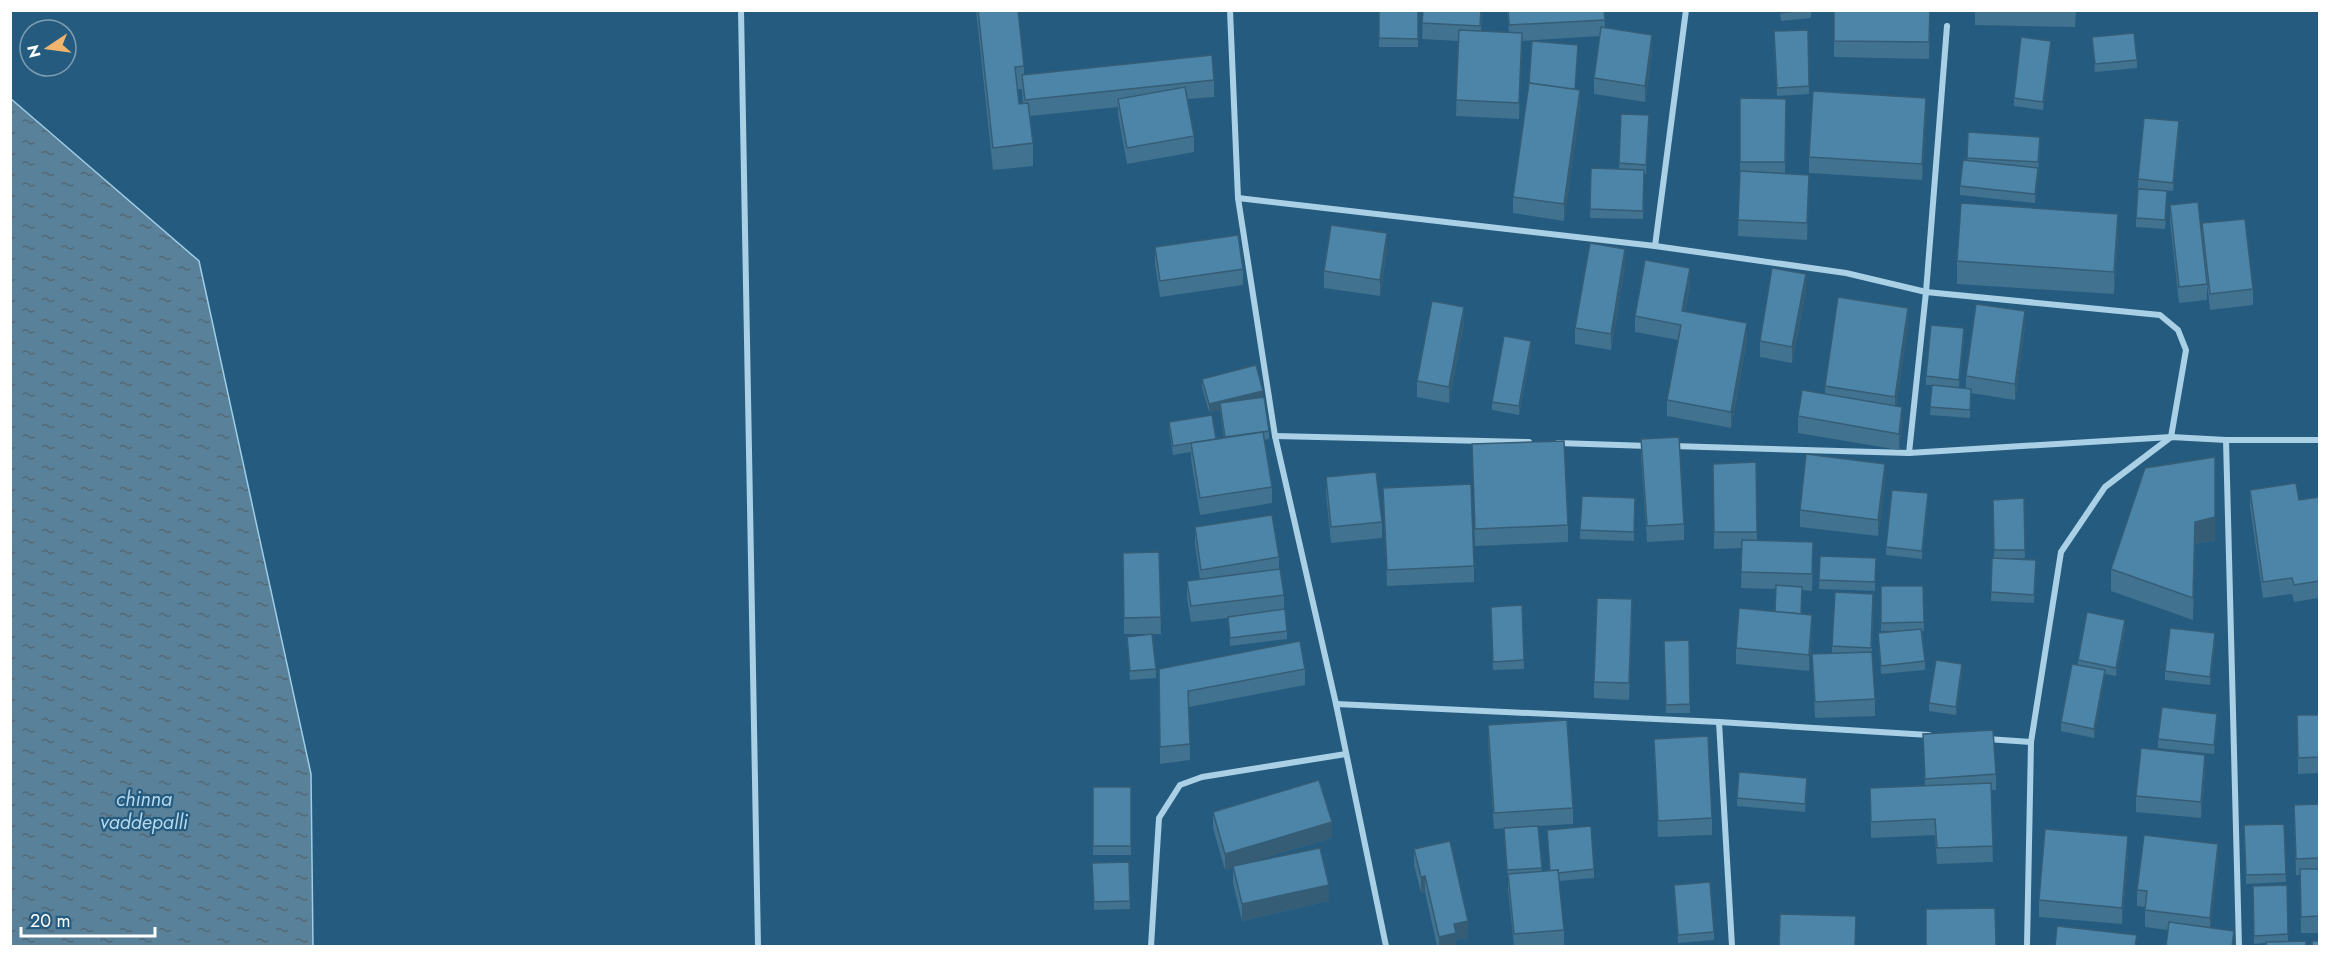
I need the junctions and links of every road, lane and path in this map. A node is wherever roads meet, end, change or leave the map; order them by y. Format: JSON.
{"nodes":[{"id":1,"x":741,"y":10,"type":"edge"},
{"id":2,"x":1230,"y":10,"type":"edge"},
{"id":3,"x":1686,"y":10,"type":"edge"},
{"id":4,"x":1947,"y":26,"type":"dead end"},
{"id":5,"x":1239,"y":198,"type":"junction"},
{"id":6,"x":1655,"y":246,"type":"junction"},
{"id":7,"x":1926,"y":292,"type":"junction"},
{"id":8,"x":1275,"y":436,"type":"junction"},
{"id":9,"x":2171,"y":436,"type":"junction"},
{"id":10,"x":2226,"y":440,"type":"junction"},
{"id":11,"x":2319,"y":440,"type":"edge"},
{"id":12,"x":1538,"y":443,"type":"edge"},
{"id":13,"x":1550,"y":443,"type":"edge"},
{"id":14,"x":1658,"y":446,"type":"edge"},
{"id":15,"x":1670,"y":446,"type":"edge"},
{"id":16,"x":1909,"y":453,"type":"junction"},
{"id":17,"x":1336,"y":704,"type":"junction"},
{"id":18,"x":1719,"y":722,"type":"junction"},
{"id":19,"x":1938,"y":736,"type":"edge"},
{"id":20,"x":1985,"y":739,"type":"edge"},
{"id":21,"x":2031,"y":742,"type":"junction"},
{"id":22,"x":1346,"y":754,"type":"junction"},
{"id":23,"x":758,"y":946,"type":"edge"},
{"id":24,"x":1151,"y":946,"type":"edge"},
{"id":25,"x":1386,"y":946,"type":"edge"},
{"id":26,"x":1732,"y":946,"type":"edge"},
{"id":27,"x":2027,"y":946,"type":"edge"},
{"id":28,"x":2239,"y":946,"type":"edge"}],
"edges":[{"from":1,"to":23,"type":"street"},
{"from":2,"to":5,"type":"street"},
{"from":3,"to":6,"type":"street"},
{"from":4,"to":7,"type":"street"},
{"from":5,"to":6,"type":"street"},
{"from":5,"to":8,"type":"street"},
{"from":6,"to":7,"type":"street"},
{"from":7,"to":9,"type":"street"},
{"from":7,"to":16,"type":"street"},
{"from":8,"to":12,"type":"street"},
{"from":8,"to":17,"type":"street"},
{"from":9,"to":10,"type":"street"},
{"from":9,"to":16,"type":"street"},
{"from":9,"to":21,"type":"street"},
{"from":10,"to":11,"type":"street"},
{"from":10,"to":28,"type":"street"},
{"from":13,"to":14,"type":"street"},
{"from":15,"to":16,"type":"street"},
{"from":17,"to":18,"type":"street"},
{"from":17,"to":22,"type":"street"},
{"from":18,"to":19,"type":"street"},
{"from":18,"to":26,"type":"street"},
{"from":20,"to":21,"type":"street"},
{"from":21,"to":27,"type":"street"},
{"from":22,"to":24,"type":"street"},
{"from":22,"to":25,"type":"street"}]}
